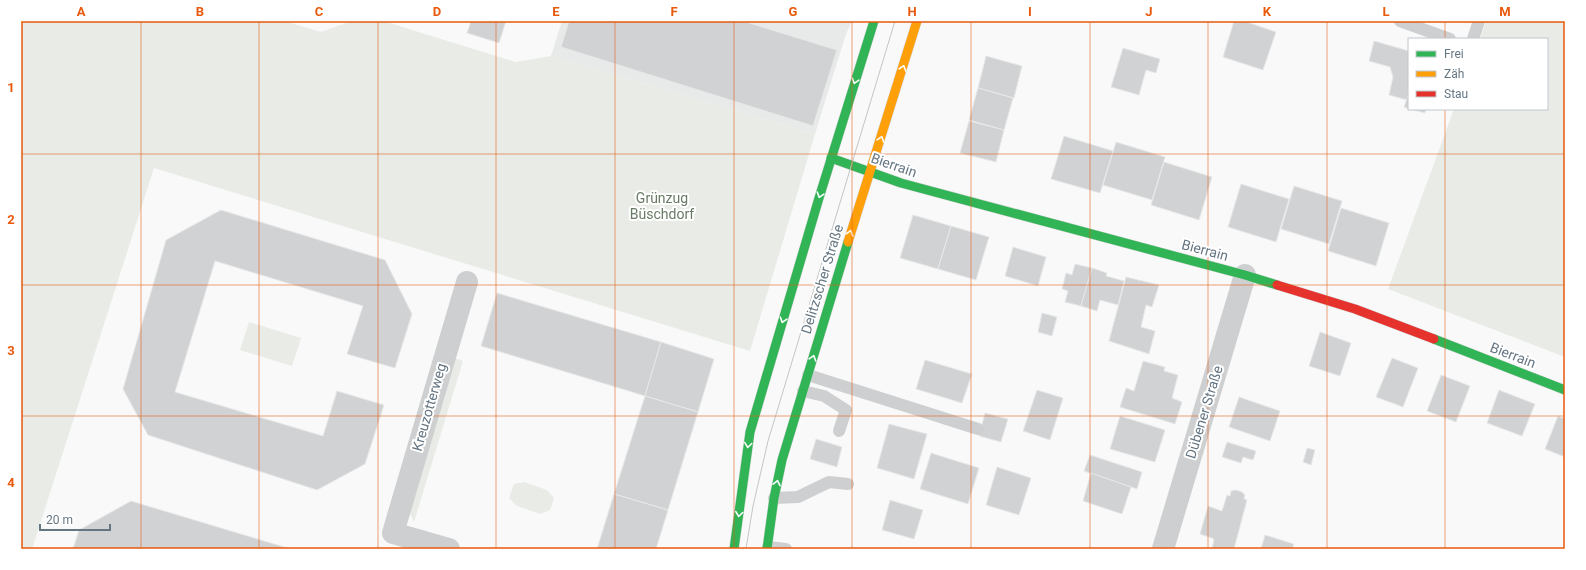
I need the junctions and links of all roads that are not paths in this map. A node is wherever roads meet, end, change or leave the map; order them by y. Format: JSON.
{"nodes":[{"id":1,"x":874,"y":21,"type":"edge"},
{"id":2,"x":918,"y":21,"type":"edge"},
{"id":3,"x":1400,"y":21,"type":"edge"},
{"id":4,"x":1480,"y":21,"type":"edge"},
{"id":5,"x":1447,"y":38,"type":"edge"},
{"id":6,"x":1473,"y":38,"type":"edge"},
{"id":7,"x":831,"y":158,"type":"junction"},
{"id":8,"x":870,"y":172,"type":"junction"},
{"id":9,"x":1246,"y":275,"type":"junction"},
{"id":10,"x":467,"y":282,"type":"dead end"},
{"id":11,"x":808,"y":374,"type":"junction"},
{"id":12,"x":804,"y":390,"type":"junction"},
{"id":13,"x":1565,"y":390,"type":"edge"},
{"id":14,"x":978,"y":429,"type":"dead end"},
{"id":15,"x":839,"y":431,"type":"dead end"},
{"id":16,"x":848,"y":484,"type":"dead end"},
{"id":17,"x":774,"y":498,"type":"junction"},
{"id":18,"x":390,"y":541,"type":"edge"},
{"id":19,"x":768,"y":548,"type":"edge"},
{"id":20,"x":449,"y":549,"type":"edge"},
{"id":21,"x":734,"y":549,"type":"edge"},
{"id":22,"x":786,"y":549,"type":"edge"},
{"id":23,"x":1162,"y":549,"type":"edge"}],
"edges":[{"from":1,"to":7,"type":"main road","name":"Delitzscher Straße","one_way":true},
{"from":8,"to":2,"type":"main road","name":"Delitzscher Straße","one_way":true},
{"from":3,"to":5,"type":"lane"},
{"from":4,"to":6,"type":"lane"},
{"from":7,"to":8,"type":"main road","name":"Bierrain"},
{"from":7,"to":21,"type":"main road","name":"Delitzscher Straße","one_way":true},
{"from":8,"to":9,"type":"main road","name":"Bierrain"},
{"from":11,"to":8,"type":"main road","name":"Delitzscher Straße","one_way":true},
{"from":9,"to":13,"type":"main road","name":"Bierrain"},
{"from":9,"to":23,"type":"street","name":"Dübener Straße"},
{"from":10,"to":18,"type":"street","name":"Kreuzotterweg"},
{"from":11,"to":12,"type":"main road","name":"Delitzscher Straße"},
{"from":11,"to":14,"type":"lane"},
{"from":12,"to":15,"type":"lane"},
{"from":17,"to":12,"type":"main road","name":"Delitzscher Straße","one_way":true},
{"from":16,"to":17,"type":"lane"},
{"from":17,"to":19,"type":"main road","name":"Delitzscher Straße"},
{"from":18,"to":20,"type":"street","name":"Kreuzotterweg"},
{"from":19,"to":22,"type":"lane"}]}
